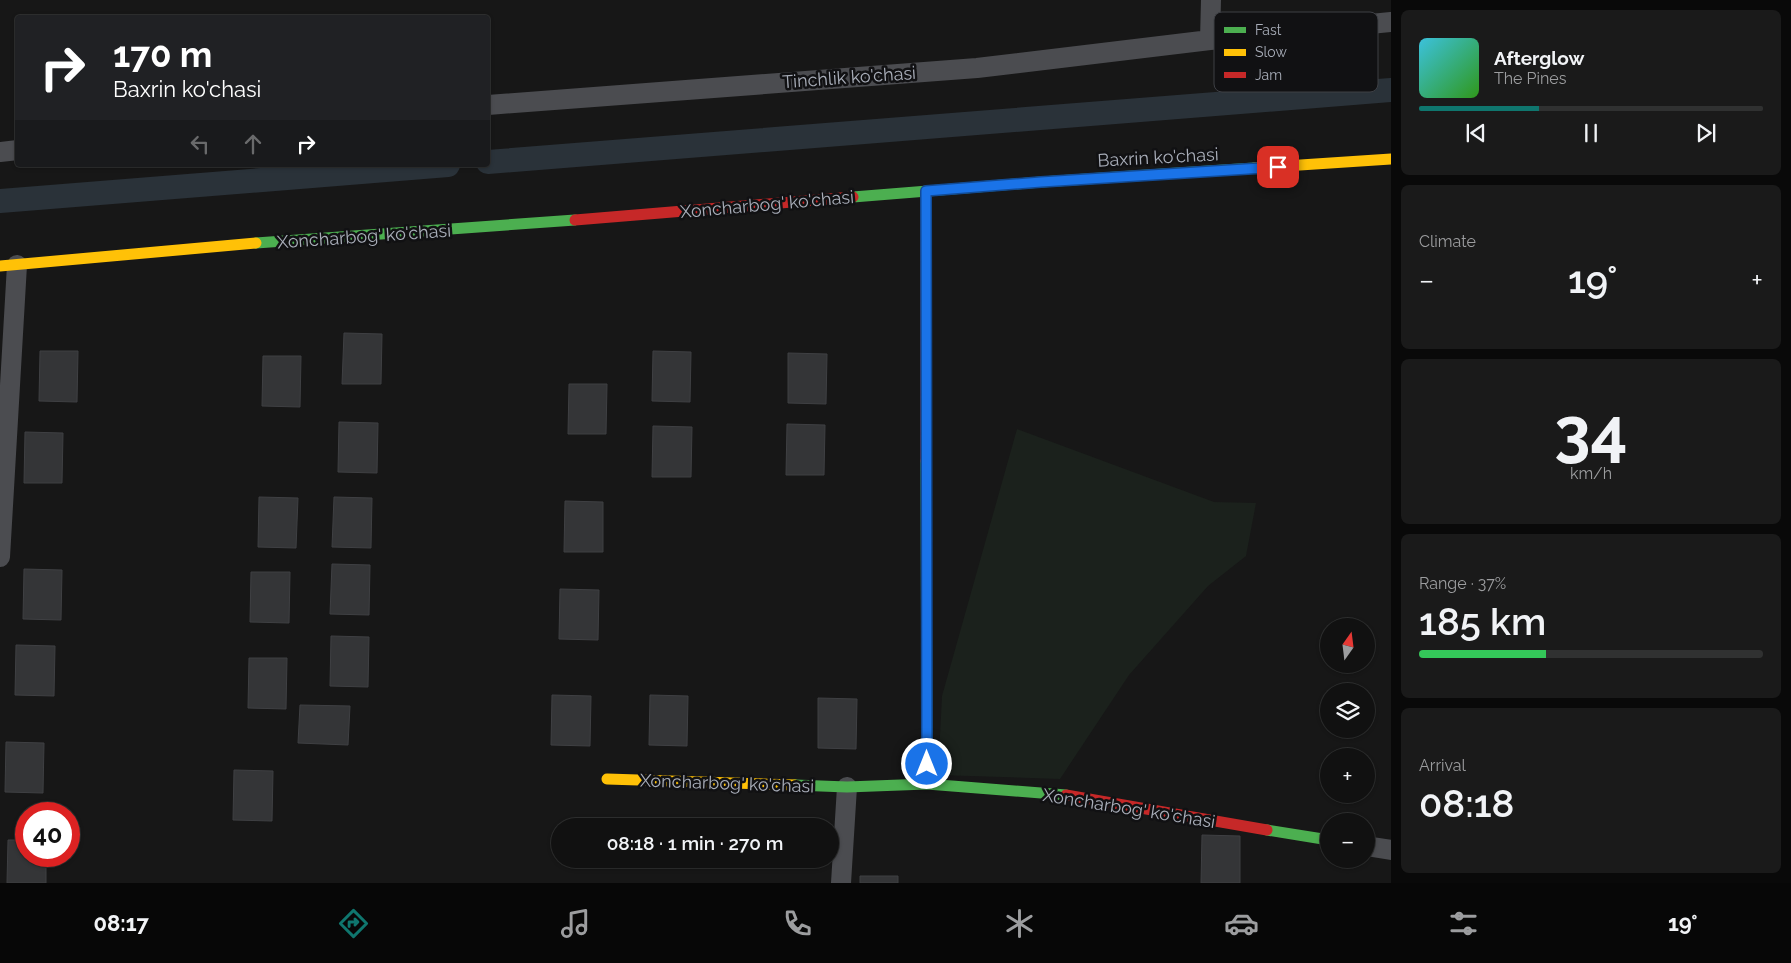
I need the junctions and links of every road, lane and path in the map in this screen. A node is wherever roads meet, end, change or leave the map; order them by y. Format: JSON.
{"nodes":[{"id":1,"x":1211,"y":0,"type":"edge"},
{"id":2,"x":1391,"y":22,"type":"edge"},
{"id":3,"x":1378,"y":23,"type":"edge"},
{"id":4,"x":1210,"y":40,"type":"junction"},
{"id":5,"x":1214,"y":40,"type":"edge"},
{"id":6,"x":490,"y":105,"type":"edge"},
{"id":7,"x":15,"y":150,"type":"edge"},
{"id":8,"x":0,"y":152,"type":"edge"},
{"id":9,"x":1391,"y":159,"type":"edge"},
{"id":10,"x":926,"y":191,"type":"junction"},
{"id":11,"x":9,"y":265,"type":"edge"},
{"id":12,"x":0,"y":557,"type":"edge"},
{"id":13,"x":607,"y":780,"type":"dead end"},
{"id":14,"x":927,"y":784,"type":"junction"},
{"id":15,"x":847,"y":787,"type":"junction"},
{"id":16,"x":1320,"y":839,"type":"edge"},
{"id":17,"x":1375,"y":847,"type":"edge"},
{"id":18,"x":1391,"y":850,"type":"edge"},
{"id":19,"x":841,"y":883,"type":"edge"}],
"edges":[{"from":1,"to":4,"type":"street"},
{"from":2,"to":3,"type":"street","name":"Tinchlik ko'chasi"},
{"from":4,"to":5,"type":"street","name":"Tinchlik ko'chasi"},
{"from":4,"to":6,"type":"street","name":"Tinchlik ko'chasi"},
{"from":7,"to":8,"type":"street"},
{"from":9,"to":10,"type":"street","name":"Baxrin ko'chasi"},
{"from":10,"to":11,"type":"street","name":"Xoncharbog' ko'chasi"},
{"from":10,"to":14,"type":"street"},
{"from":11,"to":12,"type":"street","name":"Xoncharbog' ko'chasi"},
{"from":13,"to":15,"type":"street","name":"Xoncharbog' ko'chasi"},
{"from":14,"to":15,"type":"street","name":"Xoncharbog' ko'chasi"},
{"from":14,"to":16,"type":"street","name":"Xoncharbog' ko'chasi"},
{"from":15,"to":19,"type":"street"},
{"from":17,"to":18,"type":"street"}]}
